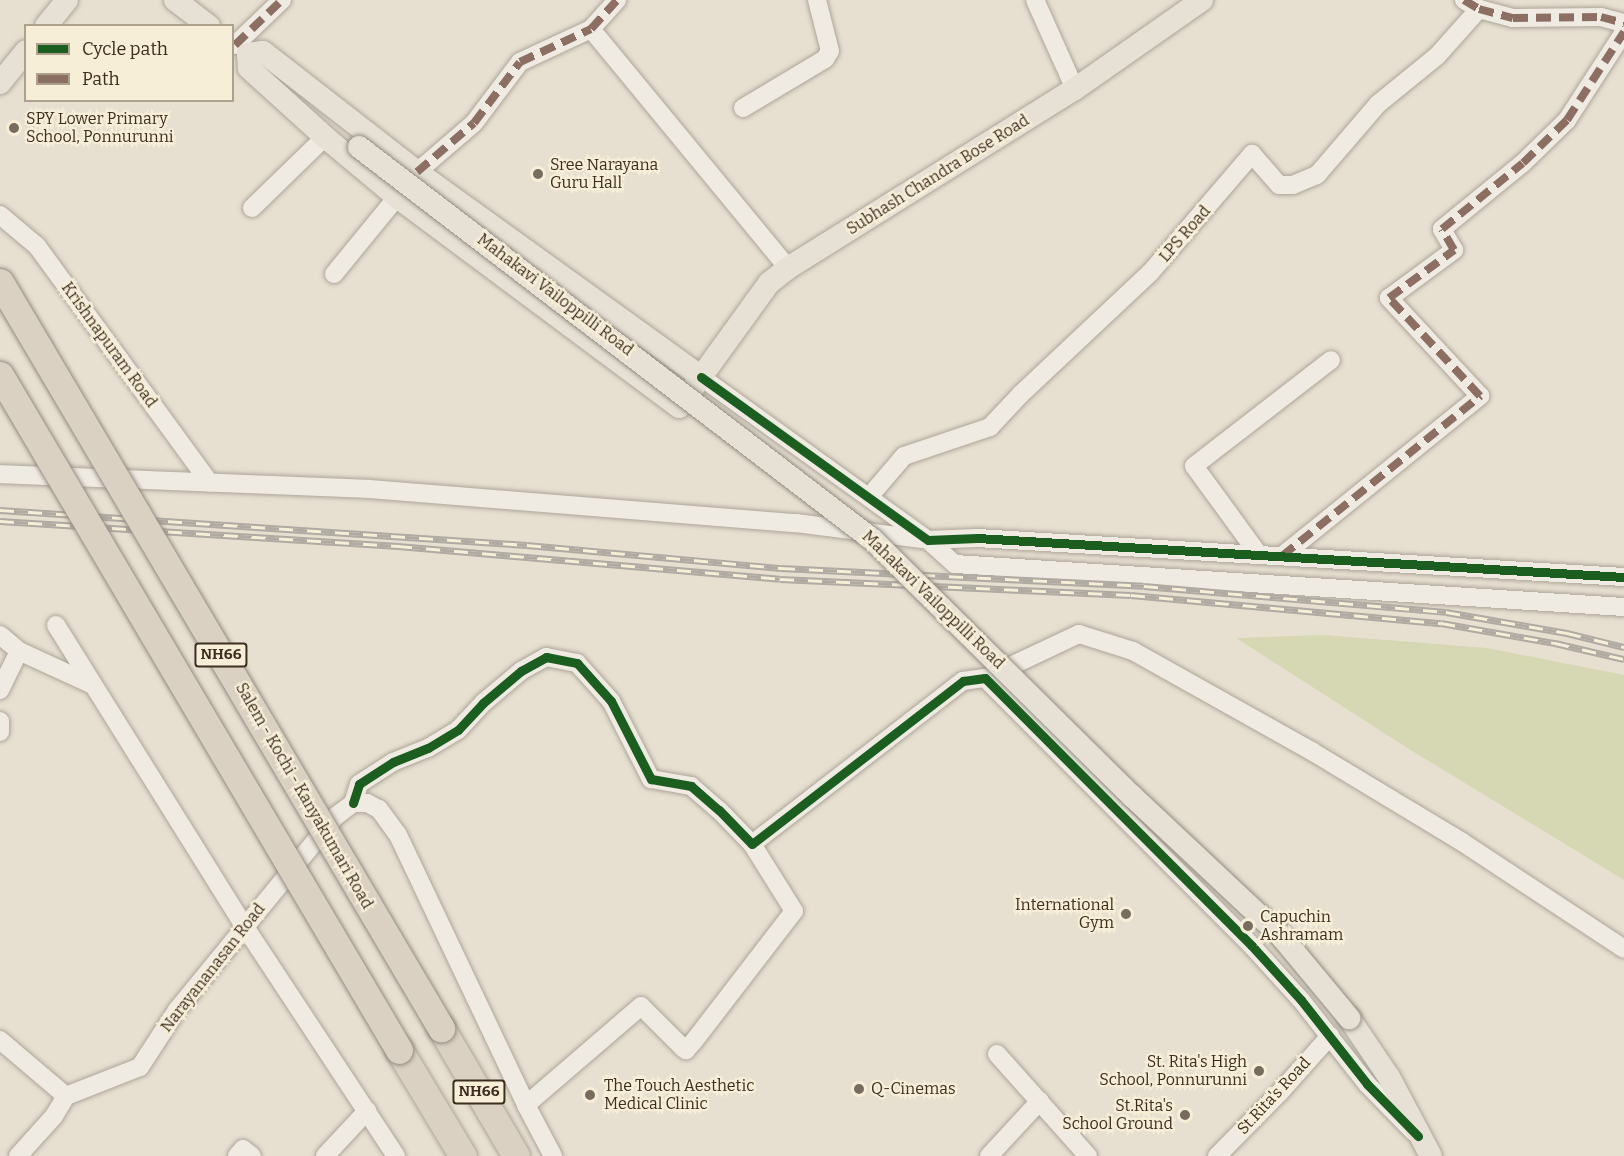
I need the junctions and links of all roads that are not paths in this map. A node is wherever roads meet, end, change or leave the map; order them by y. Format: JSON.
{"nodes":[{"id":1,"x":67,"y":0,"type":"edge"},
{"id":2,"x":175,"y":0,"type":"edge"},
{"id":3,"x":282,"y":0,"type":"edge"},
{"id":4,"x":617,"y":0,"type":"edge"},
{"id":5,"x":817,"y":0,"type":"edge"},
{"id":6,"x":1035,"y":0,"type":"edge"},
{"id":7,"x":1202,"y":0,"type":"edge"},
{"id":8,"x":1471,"y":4,"type":"edge"},
{"id":9,"x":1624,"y":23,"type":"edge"},
{"id":10,"x":48,"y":24,"type":"edge"},
{"id":11,"x":206,"y":24,"type":"edge"},
{"id":12,"x":591,"y":29,"type":"junction"},
{"id":13,"x":1624,"y":32,"type":"edge"},
{"id":14,"x":238,"y":47,"type":"edge"},
{"id":15,"x":24,"y":53,"type":"edge"},
{"id":16,"x":0,"y":83,"type":"edge"},
{"id":17,"x":1075,"y":89,"type":"junction"},
{"id":18,"x":743,"y":108,"type":"dead end"},
{"id":19,"x":325,"y":137,"type":"junction"},
{"id":20,"x":417,"y":172,"type":"junction"},
{"id":21,"x":397,"y":197,"type":"junction"},
{"id":22,"x":252,"y":208,"type":"dead end"},
{"id":23,"x":0,"y":215,"type":"edge"},
{"id":24,"x":788,"y":268,"type":"junction"},
{"id":25,"x":334,"y":274,"type":"dead end"},
{"id":26,"x":0,"y":282,"type":"edge"},
{"id":27,"x":1331,"y":360,"type":"dead end"},
{"id":28,"x":0,"y":375,"type":"edge"},
{"id":29,"x":701,"y":377,"type":"junction"},
{"id":30,"x":0,"y":474,"type":"edge"},
{"id":31,"x":210,"y":483,"type":"junction"},
{"id":32,"x":869,"y":497,"type":"junction"},
{"id":33,"x":928,"y":540,"type":"junction"},
{"id":34,"x":1258,"y":555,"type":"junction"},
{"id":35,"x":1282,"y":556,"type":"junction"},
{"id":36,"x":1624,"y":577,"type":"edge"},
{"id":37,"x":1624,"y":607,"type":"edge"},
{"id":38,"x":56,"y":625,"type":"dead end"},
{"id":39,"x":0,"y":635,"type":"edge"},
{"id":40,"x":19,"y":651,"type":"junction"},
{"id":41,"x":985,"y":678,"type":"junction"},
{"id":42,"x":93,"y":685,"type":"junction"},
{"id":43,"x":0,"y":690,"type":"edge"},
{"id":44,"x":0,"y":721,"type":"edge"},
{"id":45,"x":0,"y":732,"type":"edge"},
{"id":46,"x":353,"y":803,"type":"junction"},
{"id":47,"x":752,"y":844,"type":"junction"},
{"id":48,"x":245,"y":927,"type":"junction"},
{"id":49,"x":1624,"y":949,"type":"edge"},
{"id":50,"x":1330,"y":1036,"type":"junction"},
{"id":51,"x":0,"y":1040,"type":"edge"},
{"id":52,"x":998,"y":1054,"type":"dead end"},
{"id":53,"x":66,"y":1096,"type":"junction"},
{"id":54,"x":1040,"y":1101,"type":"junction"},
{"id":55,"x":526,"y":1105,"type":"junction"},
{"id":56,"x":367,"y":1111,"type":"junction"},
{"id":57,"x":1418,"y":1136,"type":"junction"},
{"id":58,"x":18,"y":1156,"type":"edge"},
{"id":59,"x":237,"y":1156,"type":"edge"},
{"id":60,"x":252,"y":1156,"type":"edge"},
{"id":61,"x":325,"y":1156,"type":"edge"},
{"id":62,"x":396,"y":1156,"type":"edge"},
{"id":63,"x":463,"y":1156,"type":"edge"},
{"id":64,"x":516,"y":1156,"type":"edge"},
{"id":65,"x":553,"y":1156,"type":"edge"},
{"id":66,"x":989,"y":1156,"type":"edge"},
{"id":67,"x":1088,"y":1156,"type":"edge"},
{"id":68,"x":1217,"y":1156,"type":"edge"},
{"id":69,"x":1431,"y":1156,"type":"edge"}],
"edges":[{"from":1,"to":10,"type":"main road"},
{"from":2,"to":11,"type":"main road"},
{"from":3,"to":14,"type":"street"},
{"from":4,"to":12,"type":"street"},
{"from":5,"to":18,"type":"street"},
{"from":6,"to":17,"type":"street"},
{"from":7,"to":17,"type":"main road","name":"Subhash Chandra Bose Road"},
{"from":8,"to":9,"type":"street"},
{"from":8,"to":32,"type":"street","name":"LPS Road"},
{"from":12,"to":20,"type":"street"},
{"from":12,"to":24,"type":"street"},
{"from":13,"to":35,"type":"street"},
{"from":14,"to":19,"type":"main road"},
{"from":14,"to":20,"type":"main road"},
{"from":14,"to":57,"type":"main road","name":"Mahakavi Vailoppilli Road","bridge":true},
{"from":15,"to":16,"type":"main road"},
{"from":17,"to":24,"type":"main road","name":"Subhash Chandra Bose Road"},
{"from":19,"to":21,"type":"main road"},
{"from":19,"to":22,"type":"street"},
{"from":20,"to":29,"type":"main road"},
{"from":21,"to":25,"type":"street"},
{"from":21,"to":29,"type":"main road","name":"Subhash Chandra Bose Road"},
{"from":23,"to":31,"type":"street","name":"Krishnapuram Road"},
{"from":24,"to":29,"type":"main road","name":"Subhash Chandra Bose Road"},
{"from":26,"to":64,"type":"highway","name":"Salem - Kochi - Kanyakumari Road","number":"NH66","bridge":true},
{"from":27,"to":34,"type":"street"},
{"from":28,"to":63,"type":"highway","number":"NH66","bridge":true},
{"from":29,"to":32,"type":"street"},
{"from":30,"to":31,"type":"street"},
{"from":31,"to":33,"type":"street"},
{"from":32,"to":33,"type":"street"},
{"from":33,"to":34,"type":"street"},
{"from":33,"to":37,"type":"street"},
{"from":34,"to":35,"type":"street"},
{"from":35,"to":36,"type":"street"},
{"from":38,"to":42,"type":"street"},
{"from":39,"to":40,"type":"street"},
{"from":40,"to":42,"type":"street"},
{"from":40,"to":43,"type":"street"},
{"from":41,"to":47,"type":"street"},
{"from":41,"to":49,"type":"street"},
{"from":41,"to":50,"type":"street"},
{"from":42,"to":48,"type":"street"},
{"from":44,"to":45,"type":"street"},
{"from":46,"to":47,"type":"street","name":"Narayananasan Road"},
{"from":46,"to":48,"type":"street","name":"Narayananasan Road"},
{"from":46,"to":55,"type":"street"},
{"from":47,"to":55,"type":"street"},
{"from":48,"to":53,"type":"street","name":"Narayananasan Road"},
{"from":48,"to":56,"type":"street"},
{"from":50,"to":57,"type":"street"},
{"from":50,"to":68,"type":"street","name":"St.Rita's Road"},
{"from":51,"to":53,"type":"street"},
{"from":52,"to":54,"type":"street"},
{"from":53,"to":58,"type":"street"},
{"from":54,"to":66,"type":"street"},
{"from":54,"to":67,"type":"street"},
{"from":55,"to":65,"type":"street"},
{"from":56,"to":61,"type":"street"},
{"from":56,"to":62,"type":"street"},
{"from":57,"to":69,"type":"main road","name":"Mahakavi Vailoppilli Road"},
{"from":59,"to":60,"type":"street"}]}
